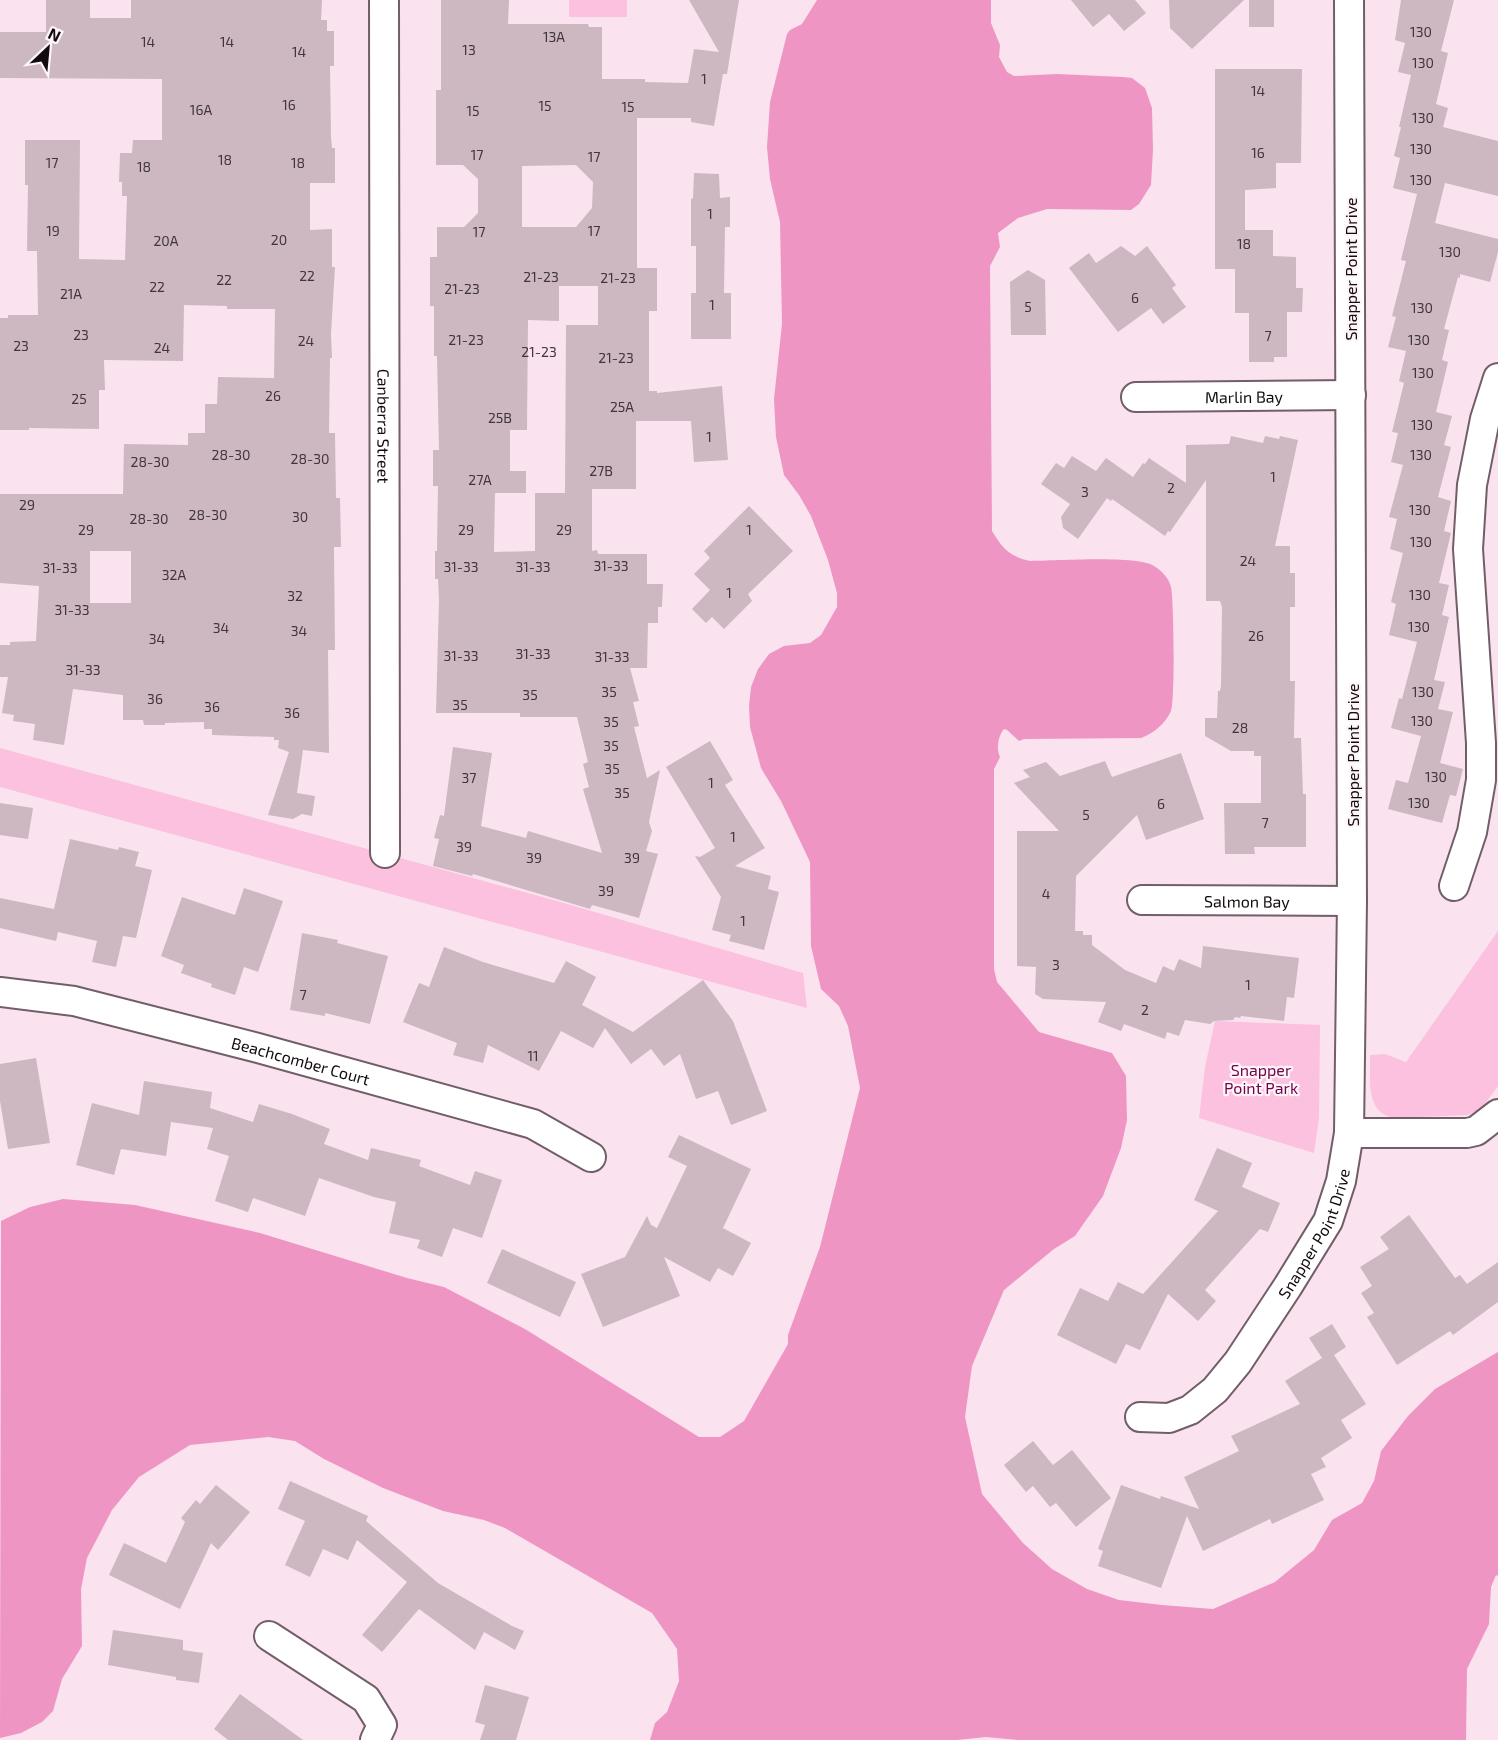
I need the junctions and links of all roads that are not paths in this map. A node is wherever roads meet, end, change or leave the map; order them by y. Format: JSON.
{"nodes":[{"id":1,"x":384,"y":0,"type":"edge"},
{"id":2,"x":1349,"y":0,"type":"edge"},
{"id":3,"x":1498,"y":378,"type":"edge"},
{"id":4,"x":1351,"y":395,"type":"junction"},
{"id":5,"x":1136,"y":397,"type":"dead end"},
{"id":6,"x":385,"y":853,"type":"dead end"},
{"id":7,"x":1454,"y":886,"type":"dead end"},
{"id":8,"x":1142,"y":900,"type":"dead end"},
{"id":9,"x":1352,"y":901,"type":"junction"},
{"id":10,"x":0,"y":992,"type":"edge"},
{"id":11,"x":1498,"y":1114,"type":"edge"},
{"id":12,"x":1349,"y":1133,"type":"junction"},
{"id":13,"x":591,"y":1157,"type":"dead end"},
{"id":14,"x":1140,"y":1417,"type":"dead end"},
{"id":15,"x":269,"y":1636,"type":"dead end"},
{"id":16,"x":375,"y":1740,"type":"edge"}],
"edges":[{"from":1,"to":6,"type":"street","name":"Canberra Street"},
{"from":2,"to":4,"type":"street","name":"Snapper Point Drive"},
{"from":3,"to":7,"type":"street"},
{"from":4,"to":5,"type":"street","name":"Marlin Bay"},
{"from":4,"to":9,"type":"street","name":"Snapper Point Drive"},
{"from":8,"to":9,"type":"street","name":"Salmon Bay"},
{"from":9,"to":12,"type":"street","name":"Snapper Point Drive"},
{"from":10,"to":13,"type":"street","name":"Beachcomber Court"},
{"from":11,"to":12,"type":"street"},
{"from":12,"to":14,"type":"street","name":"Snapper Point Drive"},
{"from":15,"to":16,"type":"street"}]}
